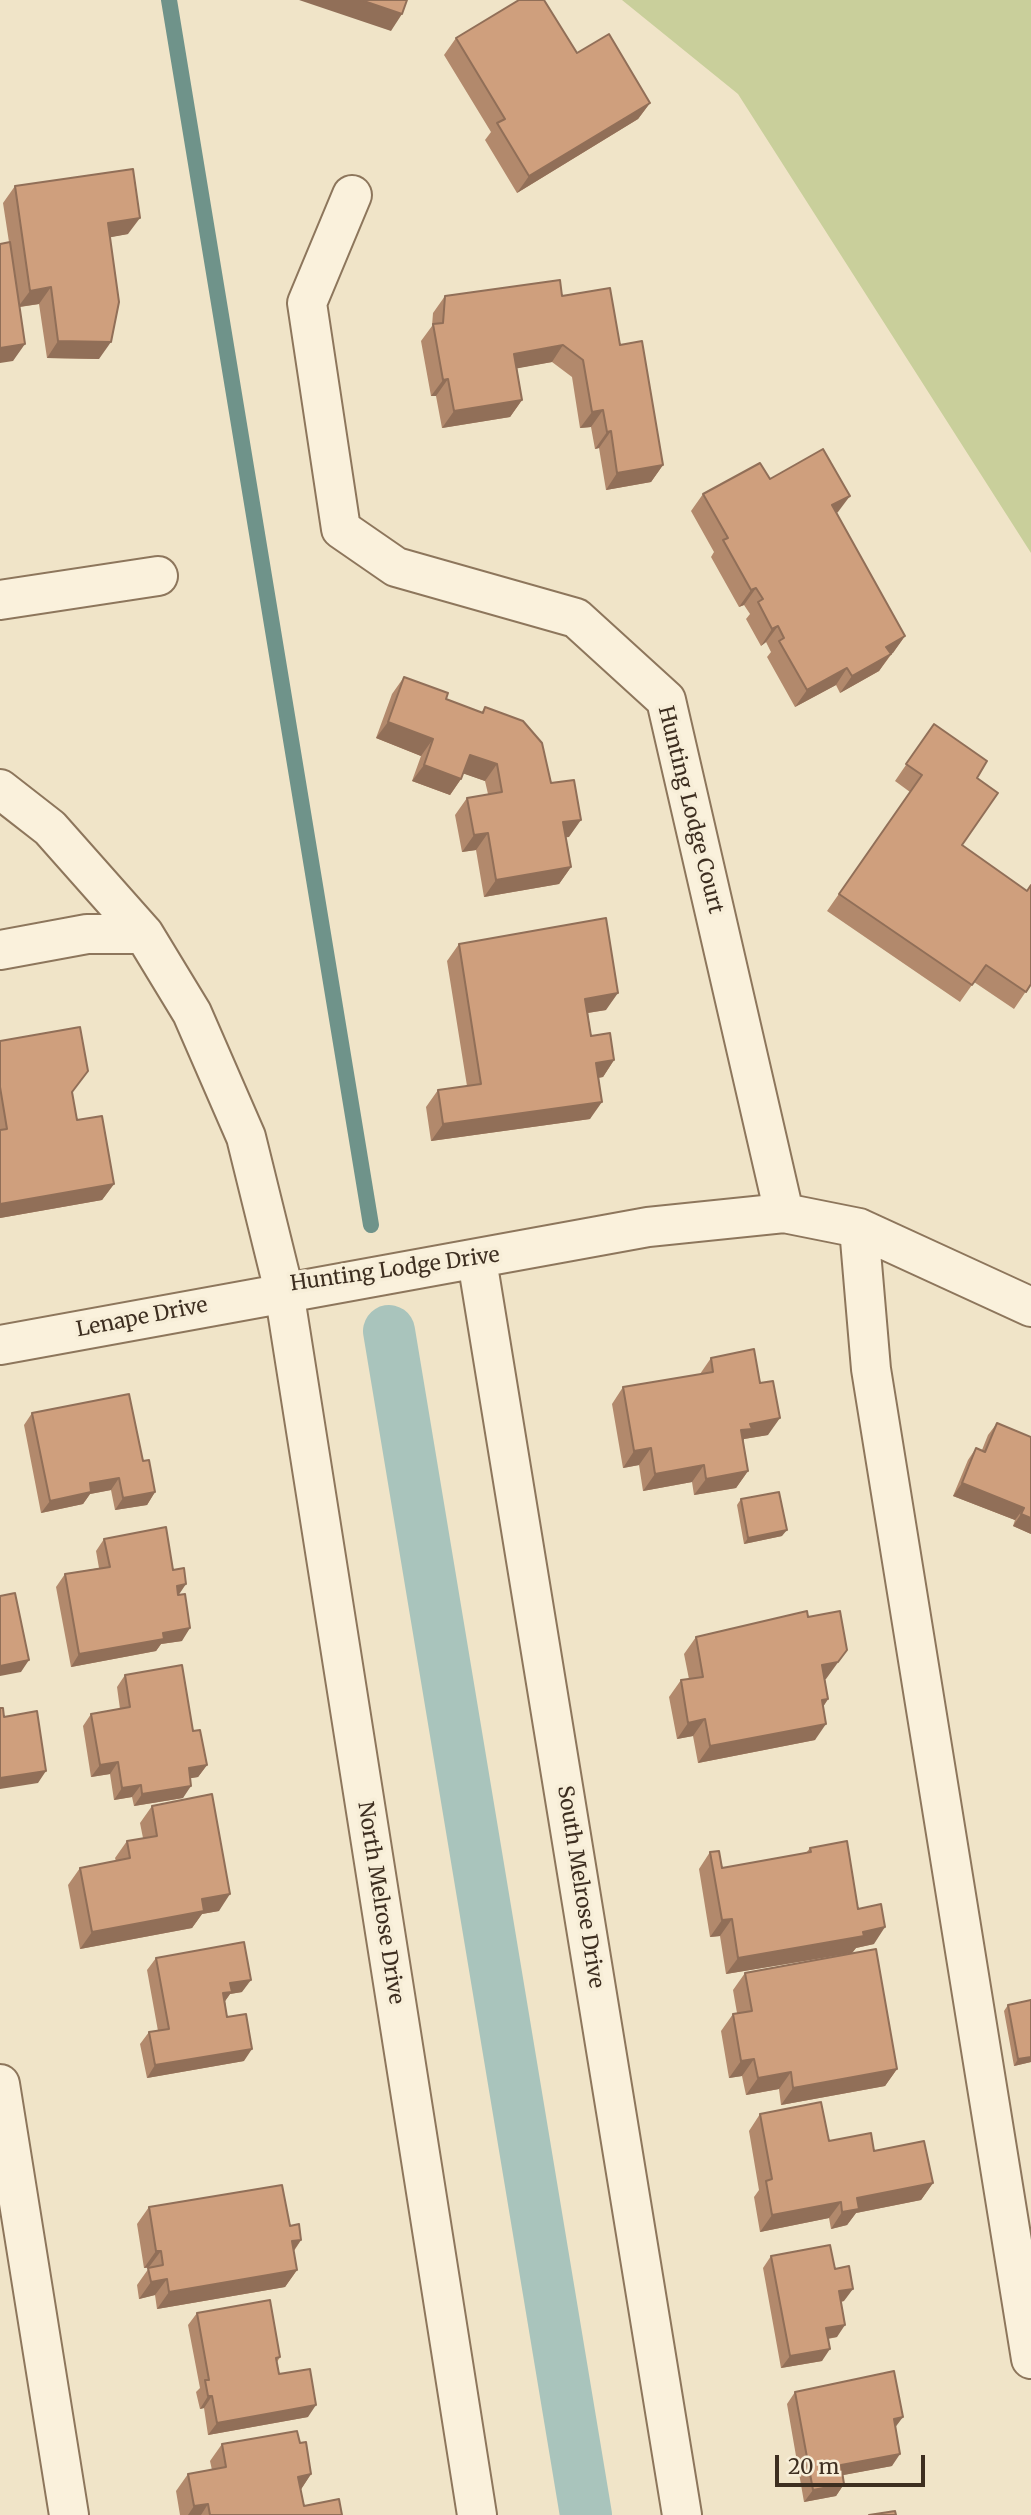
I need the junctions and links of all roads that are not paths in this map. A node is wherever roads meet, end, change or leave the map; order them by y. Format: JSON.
{"nodes":[{"id":1,"x":352,"y":195,"type":"dead end"},
{"id":2,"x":158,"y":576,"type":"dead end"},
{"id":3,"x":0,"y":600,"type":"edge"},
{"id":4,"x":0,"y":789,"type":"edge"},
{"id":5,"x":144,"y":934,"type":"junction"},
{"id":6,"x":0,"y":950,"type":"edge"},
{"id":7,"x":784,"y":1213,"type":"junction"},
{"id":8,"x":859,"y":1228,"type":"junction"},
{"id":9,"x":477,"y":1260,"type":"junction"},
{"id":10,"x":284,"y":1291,"type":"junction"},
{"id":11,"x":1031,"y":1307,"type":"edge"},
{"id":12,"x":0,"y":1345,"type":"edge"},
{"id":13,"x":0,"y":2084,"type":"edge"},
{"id":14,"x":1031,"y":2359,"type":"edge"},
{"id":15,"x":69,"y":2515,"type":"edge"},
{"id":16,"x":477,"y":2515,"type":"edge"},
{"id":17,"x":682,"y":2515,"type":"edge"}],
"edges":[{"from":1,"to":7,"type":"street","name":"Hunting Lodge Court"},
{"from":2,"to":3,"type":"street"},
{"from":4,"to":5,"type":"street","name":"Hunting Lodge Drive"},
{"from":5,"to":6,"type":"street"},
{"from":5,"to":10,"type":"street","name":"Hunting Lodge Drive"},
{"from":7,"to":8,"type":"street","name":"Hunting Lodge Drive"},
{"from":7,"to":9,"type":"street","name":"Hunting Lodge Drive"},
{"from":8,"to":11,"type":"street","name":"Hunting Lodge Drive"},
{"from":8,"to":14,"type":"street"},
{"from":9,"to":10,"type":"street","name":"Hunting Lodge Drive"},
{"from":9,"to":17,"type":"street","name":"South Melrose Drive"},
{"from":10,"to":12,"type":"street","name":"Lenape Drive"},
{"from":10,"to":16,"type":"street","name":"North Melrose Drive"},
{"from":13,"to":15,"type":"street"}]}
